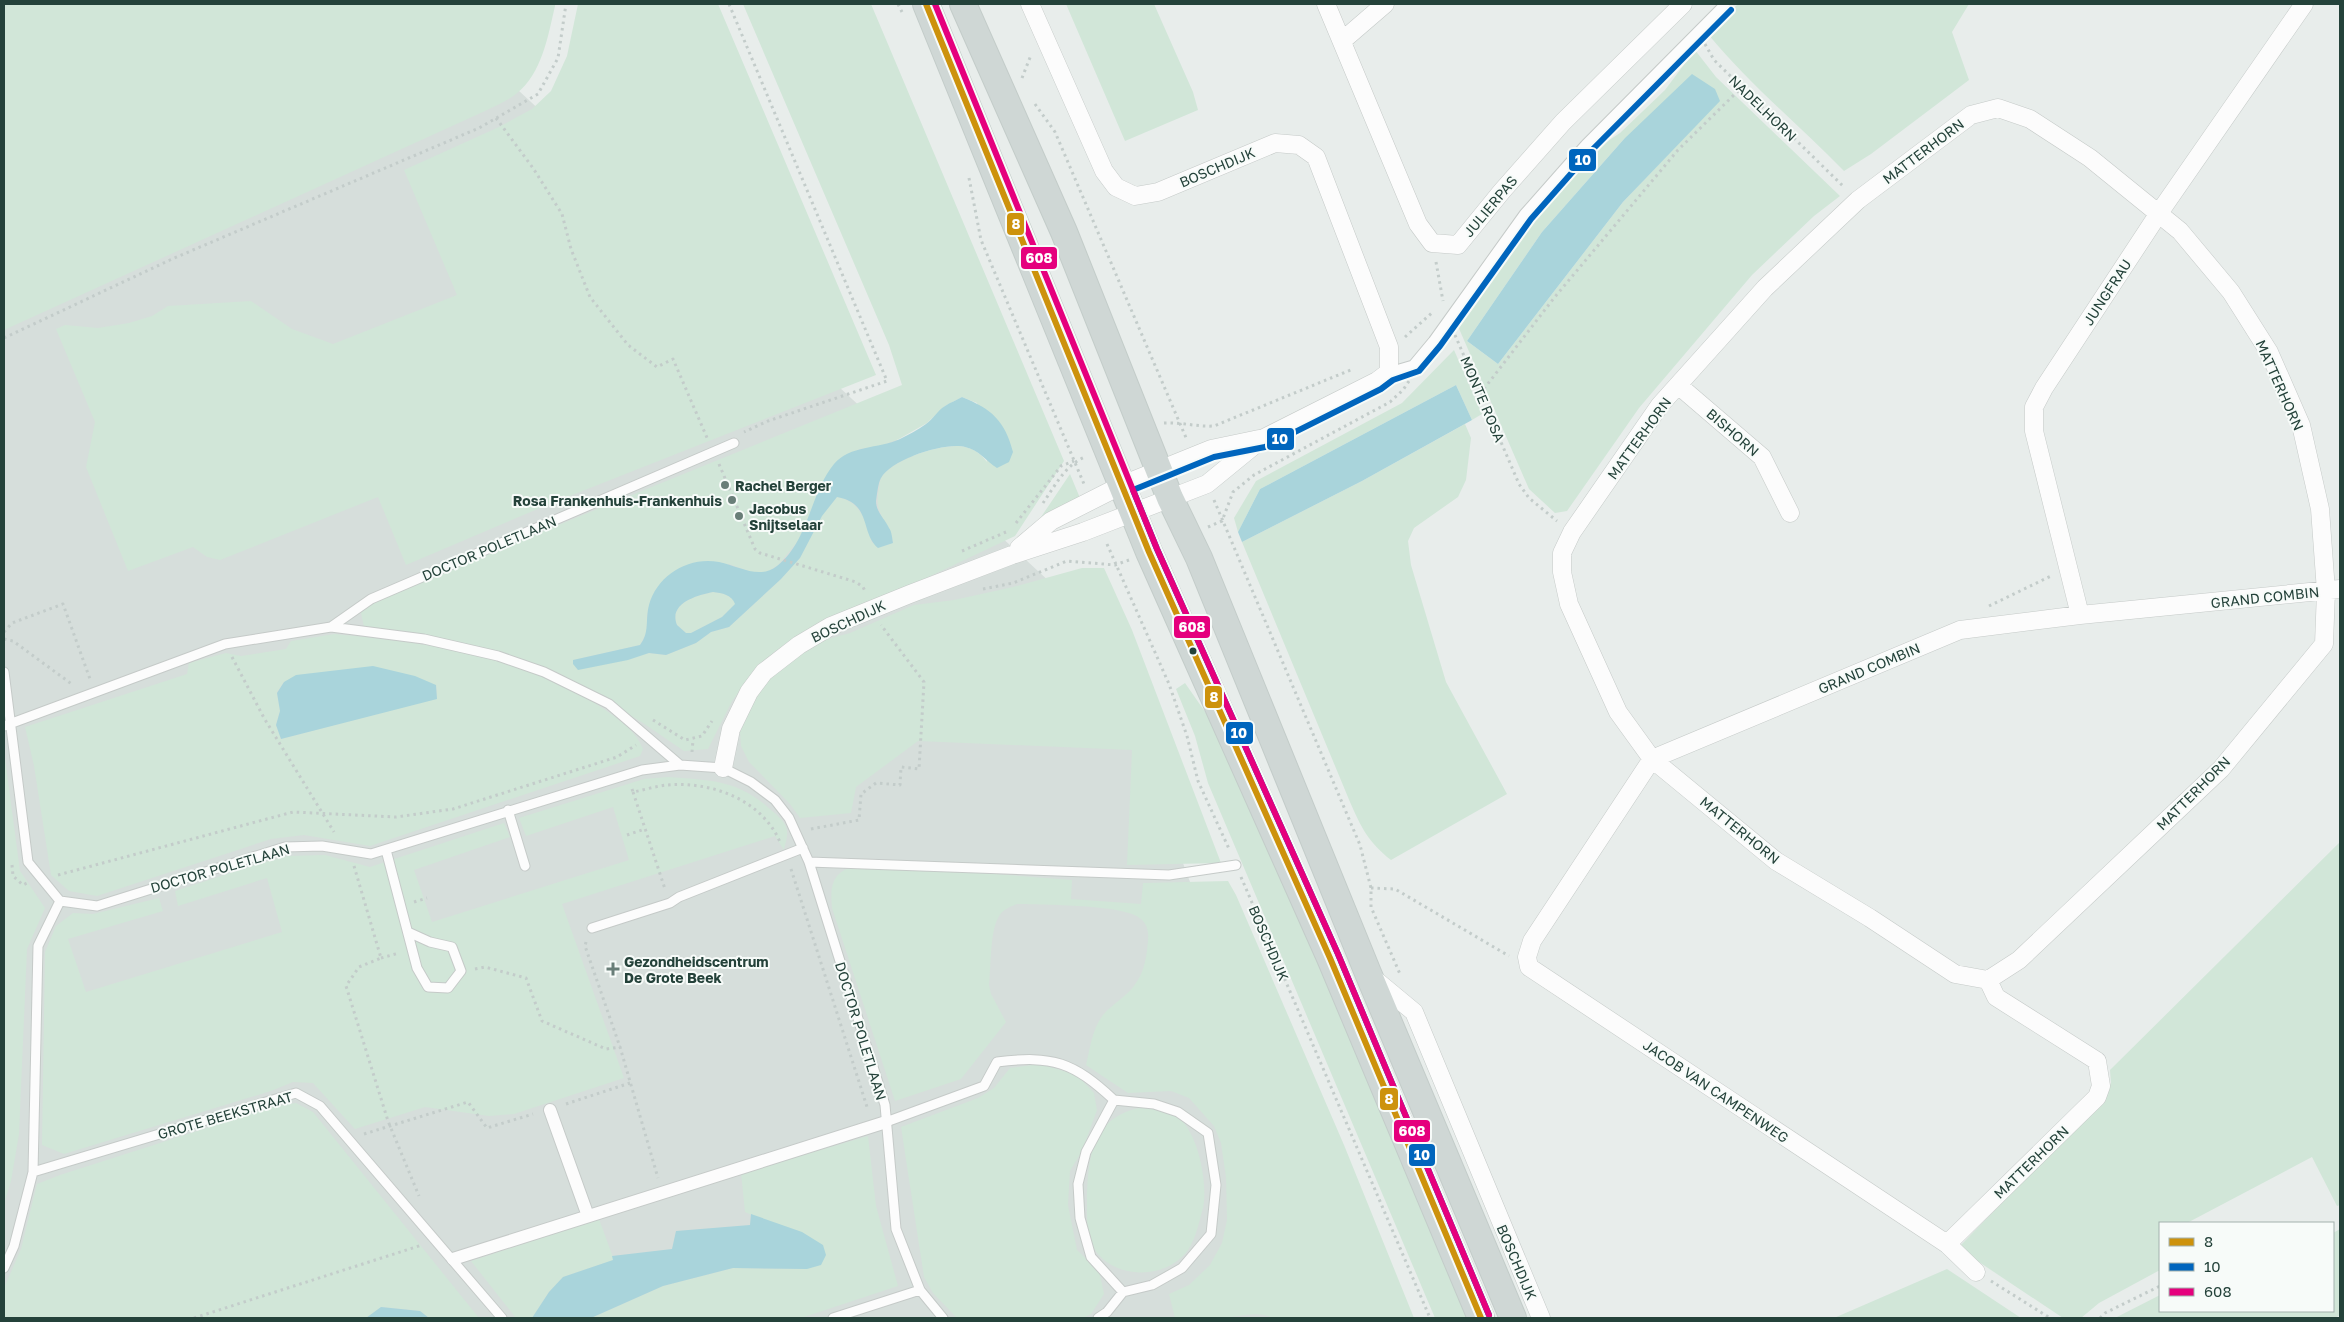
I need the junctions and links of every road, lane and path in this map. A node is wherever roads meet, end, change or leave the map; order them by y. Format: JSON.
{"nodes":[{"id":1,"x":566,"y":4,"type":"edge"},
{"id":2,"x":729,"y":4,"type":"edge"},
{"id":3,"x":898,"y":4,"type":"edge"},
{"id":4,"x":926,"y":4,"type":"edge"},
{"id":5,"x":963,"y":4,"type":"edge"},
{"id":6,"x":1030,"y":4,"type":"edge"},
{"id":7,"x":1326,"y":4,"type":"edge"},
{"id":8,"x":1385,"y":4,"type":"edge"},
{"id":9,"x":1683,"y":4,"type":"edge"},
{"id":10,"x":1725,"y":4,"type":"edge"},
{"id":11,"x":2304,"y":4,"type":"edge"},
{"id":12,"x":902,"y":13,"type":"dead end"},
{"id":13,"x":1697,"y":32,"type":"junction"},
{"id":14,"x":1342,"y":41,"type":"junction"},
{"id":15,"x":1742,"y":87,"type":"junction"},
{"id":16,"x":496,"y":118,"type":"junction"},
{"id":17,"x":969,"y":174,"type":"dead end"},
{"id":18,"x":1858,"y":200,"type":"junction"},
{"id":19,"x":2159,"y":213,"type":"junction"},
{"id":20,"x":1432,"y":243,"type":"junction"},
{"id":21,"x":1449,"y":319,"type":"junction"},
{"id":22,"x":4,"y":338,"type":"edge"},
{"id":23,"x":1390,"y":348,"type":"junction"},
{"id":24,"x":1414,"y":365,"type":"junction"},
{"id":25,"x":1358,"y":367,"type":"dead end"},
{"id":26,"x":1389,"y":372,"type":"junction"},
{"id":27,"x":1678,"y":385,"type":"junction"},
{"id":28,"x":1480,"y":394,"type":"junction"},
{"id":29,"x":1143,"y":431,"type":"junction"},
{"id":30,"x":1262,"y":438,"type":"junction"},
{"id":31,"x":734,"y":443,"type":"joint"},
{"id":32,"x":1106,"y":447,"type":"junction"},
{"id":33,"x":713,"y":452,"type":"junction"},
{"id":34,"x":1074,"y":461,"type":"junction"},
{"id":35,"x":1159,"y":469,"type":"junction"},
{"id":36,"x":1122,"y":485,"type":"junction"},
{"id":37,"x":1170,"y":498,"type":"junction"},
{"id":38,"x":1091,"y":500,"type":"junction"},
{"id":39,"x":1042,"y":505,"type":"dead end"},
{"id":40,"x":1133,"y":512,"type":"junction"},
{"id":41,"x":1790,"y":513,"type":"dead end"},
{"id":42,"x":1222,"y":521,"type":"dead end"},
{"id":43,"x":1099,"y":525,"type":"junction"},
{"id":44,"x":1572,"y":532,"type":"junction"},
{"id":45,"x":1012,"y":555,"type":"junction"},
{"id":46,"x":1116,"y":565,"type":"junction"},
{"id":47,"x":2068,"y":568,"type":"junction"},
{"id":48,"x":979,"y":590,"type":"dead end"},
{"id":49,"x":2333,"y":590,"type":"edge"},
{"id":50,"x":872,"y":609,"type":"junction"},
{"id":51,"x":2080,"y":615,"type":"junction"},
{"id":52,"x":331,"y":627,"type":"junction"},
{"id":53,"x":1960,"y":630,"type":"junction"},
{"id":54,"x":4,"y":632,"type":"edge"},
{"id":55,"x":4,"y":639,"type":"edge"},
{"id":56,"x":225,"y":644,"type":"junction"},
{"id":57,"x":4,"y":672,"type":"edge"},
{"id":58,"x":91,"y":694,"type":"junction"},
{"id":59,"x":7,"y":724,"type":"edge"},
{"id":60,"x":648,"y":739,"type":"junction"},
{"id":61,"x":617,"y":757,"type":"junction"},
{"id":62,"x":1652,"y":759,"type":"junction"},
{"id":63,"x":680,"y":765,"type":"junction"},
{"id":64,"x":723,"y":768,"type":"junction"},
{"id":65,"x":625,"y":775,"type":"junction"},
{"id":66,"x":633,"y":792,"type":"junction"},
{"id":67,"x":508,"y":810,"type":"junction"},
{"id":68,"x":322,"y":813,"type":"junction"},
{"id":69,"x":645,"y":829,"type":"junction"},
{"id":70,"x":796,"y":833,"type":"junction"},
{"id":71,"x":627,"y":834,"type":"dead end"},
{"id":72,"x":802,"y":848,"type":"junction"},
{"id":73,"x":345,"y":850,"type":"junction"},
{"id":74,"x":386,"y":850,"type":"junction"},
{"id":75,"x":786,"y":854,"type":"junction"},
{"id":76,"x":809,"y":862,"type":"junction"},
{"id":77,"x":1236,"y":865,"type":"junction"},
{"id":78,"x":525,"y":866,"type":"dead end"},
{"id":79,"x":42,"y":879,"type":"junction"},
{"id":80,"x":661,"y":879,"type":"dead end"},
{"id":81,"x":1371,"y":888,"type":"dead end"},
{"id":82,"x":60,"y":901,"type":"junction"},
{"id":83,"x":592,"y":928,"type":"joint"},
{"id":84,"x":408,"y":932,"type":"junction"},
{"id":85,"x":1529,"y":967,"type":"junction"},
{"id":86,"x":461,"y":971,"type":"junction"},
{"id":87,"x":1368,"y":973,"type":"junction"},
{"id":88,"x":1988,"y":980,"type":"junction"},
{"id":89,"x":620,"y":1047,"type":"junction"},
{"id":90,"x":630,"y":1083,"type":"junction"},
{"id":91,"x":1114,"y":1100,"type":"junction"},
{"id":92,"x":550,"y":1110,"type":"junction"},
{"id":93,"x":886,"y":1122,"type":"junction"},
{"id":94,"x":390,"y":1126,"type":"junction"},
{"id":95,"x":871,"y":1127,"type":"junction"},
{"id":96,"x":349,"y":1139,"type":"junction"},
{"id":97,"x":33,"y":1172,"type":"junction"},
{"id":98,"x":662,"y":1193,"type":"junction"},
{"id":99,"x":419,"y":1197,"type":"dead end"},
{"id":100,"x":588,"y":1216,"type":"junction"},
{"id":101,"x":437,"y":1240,"type":"junction"},
{"id":102,"x":1947,"y":1244,"type":"junction"},
{"id":103,"x":453,"y":1258,"type":"junction"},
{"id":104,"x":4,"y":1268,"type":"edge"},
{"id":105,"x":1976,"y":1272,"type":"joint"},
{"id":106,"x":2159,"y":1286,"type":"edge"},
{"id":107,"x":920,"y":1290,"type":"junction"},
{"id":108,"x":1123,"y":1292,"type":"junction"},
{"id":109,"x":194,"y":1318,"type":"edge"},
{"id":110,"x":502,"y":1318,"type":"edge"},
{"id":111,"x":833,"y":1318,"type":"edge"},
{"id":112,"x":943,"y":1318,"type":"edge"},
{"id":113,"x":1098,"y":1318,"type":"edge"},
{"id":114,"x":1430,"y":1318,"type":"edge"},
{"id":115,"x":1481,"y":1318,"type":"edge"},
{"id":116,"x":1513,"y":1318,"type":"edge"},
{"id":117,"x":1541,"y":1318,"type":"edge"},
{"id":118,"x":2050,"y":1318,"type":"edge"},
{"id":119,"x":2100,"y":1318,"type":"edge"}],
"edges":[{"from":1,"to":16,"type":"path"},
{"from":2,"to":31,"type":"path"},
{"from":3,"to":12,"type":"path"},
{"from":4,"to":32,"type":"main road"},
{"from":5,"to":29,"type":"main road","name":"BOSCHDIJK"},
{"from":6,"to":23,"type":"street","name":"BOSCHDIJK"},
{"from":7,"to":14,"type":"street"},
{"from":8,"to":14,"type":"street"},
{"from":9,"to":20,"type":"street","name":"JULIERPAS"},
{"from":10,"to":13,"type":"lane"},
{"from":11,"to":19,"type":"street","name":"JUNGFRAU"},
{"from":13,"to":15,"type":"path","name":"NADELHORN"},
{"from":13,"to":21,"type":"lane"},
{"from":14,"to":20,"type":"street"},
{"from":15,"to":18,"type":"path","name":"NADELHORN"},
{"from":15,"to":28,"type":"path"},
{"from":16,"to":22,"type":"path"},
{"from":16,"to":33,"type":"path"},
{"from":17,"to":34,"type":"path"},
{"from":18,"to":19,"type":"street","name":"MATTERHORN"},
{"from":18,"to":27,"type":"street","name":"MATTERHORN"},
{"from":19,"to":47,"type":"street","name":"JUNGFRAU"},
{"from":19,"to":49,"type":"street","name":"MATTERHORN"},
{"from":20,"to":21,"type":"path","name":"MONTE ROSA"},
{"from":21,"to":24,"type":"lane"},
{"from":21,"to":28,"type":"path","name":"MONTE ROSA"},
{"from":23,"to":24,"type":"path"},
{"from":23,"to":26,"type":"street","name":"BOSCHDIJK"},
{"from":24,"to":26,"type":"lane"},
{"from":24,"to":42,"type":"path"},
{"from":25,"to":29,"type":"path"},
{"from":26,"to":30,"type":"street","name":"BOSCHDIJK"},
{"from":27,"to":41,"type":"street","name":"BISHORN"},
{"from":27,"to":44,"type":"street","name":"MATTERHORN"},
{"from":28,"to":44,"type":"path","name":"MONTE ROSA"},
{"from":29,"to":35,"type":"main road","name":"BOSCHDIJK"},
{"from":30,"to":35,"type":"street","name":"BOSCHDIJK"},
{"from":30,"to":37,"type":"street","name":"BOSCHDIJK"},
{"from":31,"to":33,"type":"lane","name":"DOCTOR POLETLAAN"},
{"from":32,"to":34,"type":"path"},
{"from":32,"to":36,"type":"main road"},
{"from":33,"to":50,"type":"path"},
{"from":33,"to":52,"type":"lane","name":"DOCTOR POLETLAAN"},
{"from":34,"to":38,"type":"path"},
{"from":34,"to":39,"type":"path"},
{"from":35,"to":36,"type":"street","name":"BOSCHDIJK"},
{"from":35,"to":37,"type":"main road","name":"BOSCHDIJK"},
{"from":36,"to":38,"type":"street","name":"BOSCHDIJK"},
{"from":36,"to":40,"type":"main road"},
{"from":37,"to":40,"type":"street","name":"BOSCHDIJK"},
{"from":37,"to":87,"type":"main road","name":"BOSCHDIJK"},
{"from":38,"to":45,"type":"street","name":"BOSCHDIJK"},
{"from":40,"to":43,"type":"street","name":"BOSCHDIJK"},
{"from":40,"to":115,"type":"main road"},
{"from":43,"to":45,"type":"street","name":"BOSCHDIJK"},
{"from":43,"to":46,"type":"path","name":"BOSCHDIJK"},
{"from":44,"to":62,"type":"street","name":"MATTERHORN"},
{"from":45,"to":50,"type":"street","name":"BOSCHDIJK"},
{"from":46,"to":48,"type":"path"},
{"from":46,"to":77,"type":"path","name":"BOSCHDIJK"},
{"from":47,"to":51,"type":"street","name":"JUNGFRAU"},
{"from":47,"to":53,"type":"path"},
{"from":49,"to":51,"type":"street","name":"GRAND COMBIN"},
{"from":49,"to":88,"type":"street","name":"MATTERHORN"},
{"from":50,"to":64,"type":"street","name":"BOSCHDIJK"},
{"from":50,"to":70,"type":"path"},
{"from":51,"to":53,"type":"street","name":"GRAND COMBIN"},
{"from":52,"to":56,"type":"lane","name":"DOCTOR POLETLAAN"},
{"from":52,"to":60,"type":"lane","name":"DOCTOR POLETLAAN"},
{"from":53,"to":62,"type":"street","name":"GRAND COMBIN"},
{"from":54,"to":58,"type":"path"},
{"from":55,"to":58,"type":"path"},
{"from":56,"to":58,"type":"lane","name":"DOCTOR POLETLAAN"},
{"from":56,"to":68,"type":"path"},
{"from":57,"to":59,"type":"lane"},
{"from":58,"to":59,"type":"lane","name":"DOCTOR POLETLAAN"},
{"from":59,"to":79,"type":"lane"},
{"from":60,"to":61,"type":"path"},
{"from":60,"to":63,"type":"lane","name":"DOCTOR POLETLAAN"},
{"from":61,"to":65,"type":"path"},
{"from":61,"to":68,"type":"path"},
{"from":62,"to":85,"type":"street"},
{"from":62,"to":88,"type":"street","name":"MATTERHORN"},
{"from":63,"to":64,"type":"lane","name":"DOCTOR POLETLAAN"},
{"from":63,"to":65,"type":"lane","name":"DOCTOR POLETLAAN"},
{"from":64,"to":70,"type":"lane","name":"DOCTOR POLETLAAN"},
{"from":65,"to":66,"type":"path"},
{"from":65,"to":67,"type":"lane","name":"DOCTOR POLETLAAN"},
{"from":66,"to":69,"type":"path"},
{"from":66,"to":75,"type":"path"},
{"from":67,"to":74,"type":"lane","name":"DOCTOR POLETLAAN"},
{"from":67,"to":78,"type":"lane"},
{"from":68,"to":73,"type":"path"},
{"from":68,"to":79,"type":"path"},
{"from":69,"to":71,"type":"path"},
{"from":69,"to":80,"type":"path"},
{"from":70,"to":72,"type":"lane","name":"DOCTOR POLETLAAN"},
{"from":72,"to":75,"type":"lane"},
{"from":72,"to":76,"type":"lane","name":"DOCTOR POLETLAAN"},
{"from":73,"to":74,"type":"lane","name":"DOCTOR POLETLAAN"},
{"from":73,"to":82,"type":"lane","name":"DOCTOR POLETLAAN"},
{"from":73,"to":94,"type":"path"},
{"from":74,"to":84,"type":"lane"},
{"from":75,"to":83,"type":"lane"},
{"from":75,"to":95,"type":"path"},
{"from":76,"to":77,"type":"lane"},
{"from":76,"to":93,"type":"lane","name":"DOCTOR POLETLAAN"},
{"from":77,"to":114,"type":"path","name":"BOSCHDIJK"},
{"from":79,"to":82,"type":"lane"},
{"from":81,"to":85,"type":"path"},
{"from":82,"to":97,"type":"lane"},
{"from":83,"to":89,"type":"path"},
{"from":84,"to":86,"type":"lane"},
{"from":84,"to":86,"type":"lane"},
{"from":85,"to":102,"type":"street","name":"JACOB VAN CAMPENWEG"},
{"from":86,"to":89,"type":"path"},
{"from":87,"to":116,"type":"main road","name":"BOSCHDIJK"},
{"from":87,"to":117,"type":"street","name":"BOSCHDIJK"},
{"from":88,"to":102,"type":"street","name":"MATTERHORN"},
{"from":89,"to":90,"type":"path"},
{"from":90,"to":92,"type":"path"},
{"from":90,"to":98,"type":"path"},
{"from":91,"to":93,"type":"lane"},
{"from":91,"to":108,"type":"lane"},
{"from":91,"to":108,"type":"lane"},
{"from":92,"to":94,"type":"path"},
{"from":92,"to":100,"type":"street"},
{"from":93,"to":95,"type":"street"},
{"from":93,"to":107,"type":"lane","name":"DOCTOR POLETLAAN"},
{"from":94,"to":96,"type":"path"},
{"from":94,"to":99,"type":"path"},
{"from":95,"to":98,"type":"street"},
{"from":96,"to":97,"type":"lane","name":"GROTE BEEKSTRAAT"},
{"from":96,"to":101,"type":"lane","name":"GROTE BEEKSTRAAT"},
{"from":97,"to":104,"type":"lane"},
{"from":98,"to":100,"type":"street"},
{"from":100,"to":103,"type":"street"},
{"from":101,"to":103,"type":"lane","name":"GROTE BEEKSTRAAT"},
{"from":101,"to":109,"type":"path"},
{"from":102,"to":105,"type":"street","name":"JACOB VAN CAMPENWEG"},
{"from":103,"to":110,"type":"lane","name":"GROTE BEEKSTRAAT"},
{"from":105,"to":118,"type":"path"},
{"from":106,"to":119,"type":"path"},
{"from":107,"to":111,"type":"lane"},
{"from":107,"to":112,"type":"lane","name":"DOCTOR POLETLAAN"},
{"from":108,"to":113,"type":"lane"}]}
